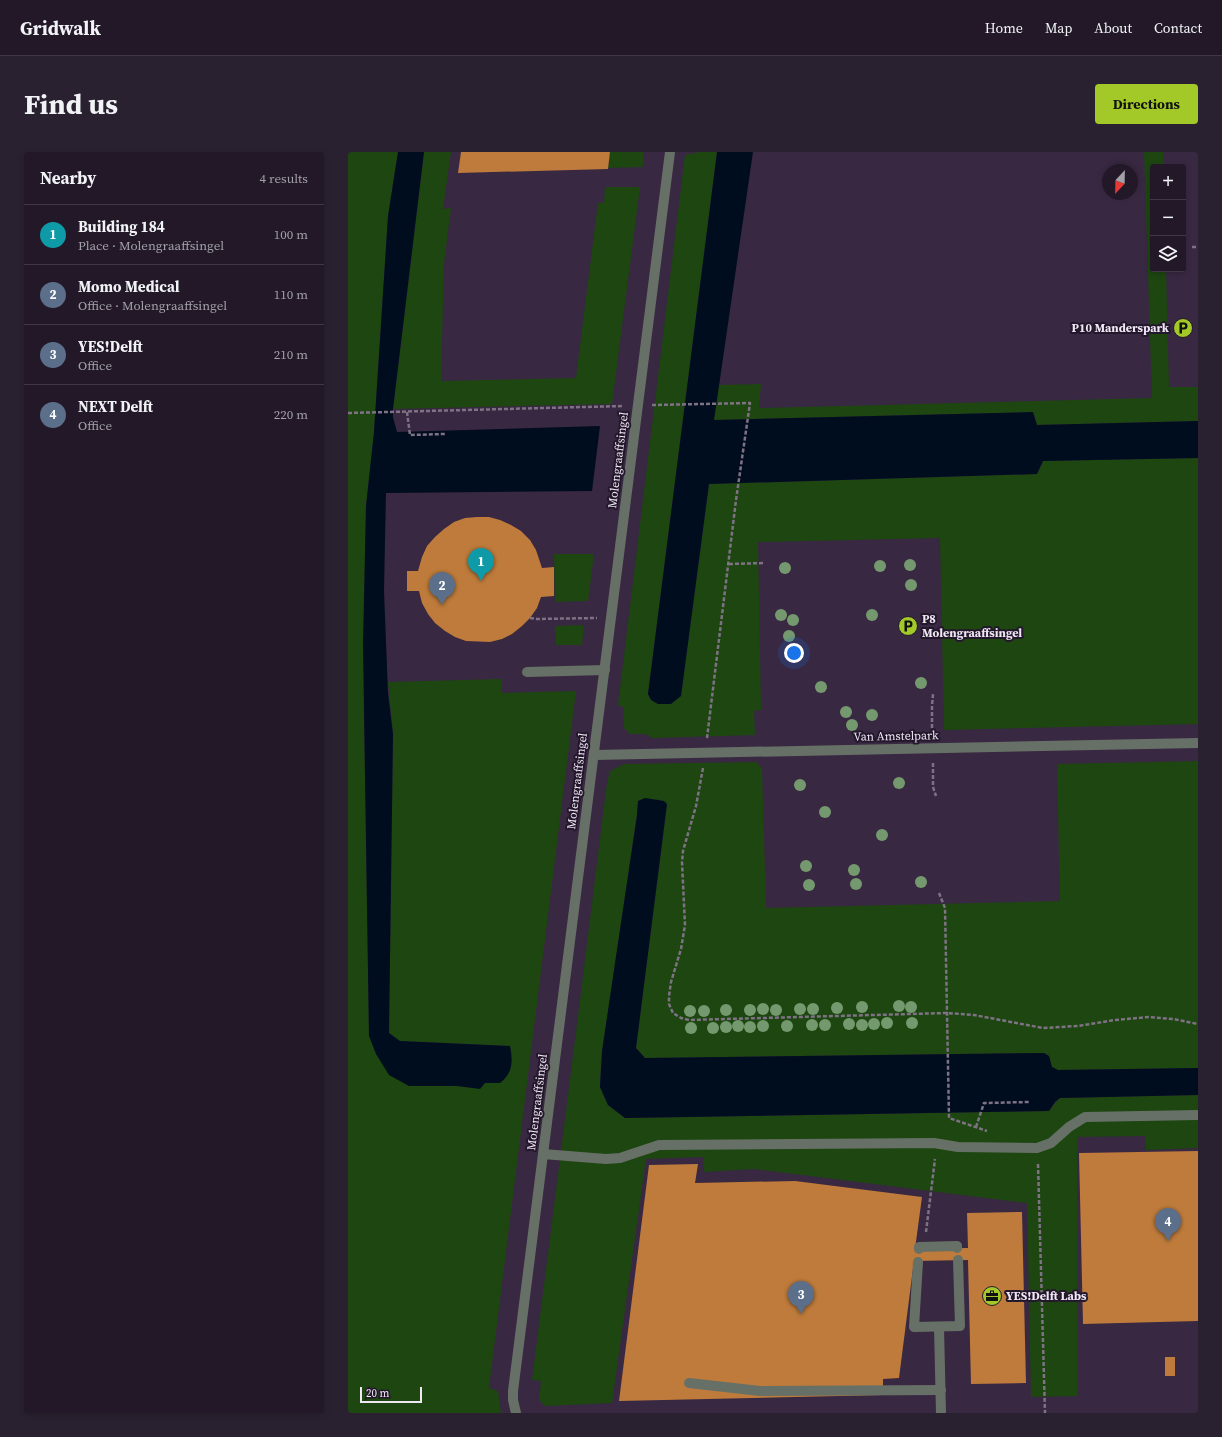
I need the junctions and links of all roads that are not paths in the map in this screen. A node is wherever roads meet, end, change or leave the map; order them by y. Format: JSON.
{"nodes":[{"id":1,"x":670,"y":152,"type":"edge"},
{"id":2,"x":605,"y":670,"type":"junction"},
{"id":3,"x":527,"y":672,"type":"dead end"},
{"id":4,"x":1198,"y":742,"type":"edge"},
{"id":5,"x":594,"y":755,"type":"junction"},
{"id":6,"x":1198,"y":1115,"type":"edge"},
{"id":7,"x":543,"y":1154,"type":"junction"},
{"id":8,"x":922,"y":1248,"type":"road end"},
{"id":9,"x":958,"y":1248,"type":"dead end"},
{"id":10,"x":958,"y":1260,"type":"dead end"},
{"id":11,"x":918,"y":1262,"type":"dead end"},
{"id":12,"x":939,"y":1327,"type":"junction"},
{"id":13,"x":689,"y":1383,"type":"dead end"},
{"id":14,"x":941,"y":1390,"type":"junction"},
{"id":15,"x":516,"y":1413,"type":"edge"},
{"id":16,"x":941,"y":1413,"type":"edge"}],
"edges":[{"from":1,"to":2,"type":"street","name":"Molengraaffsingel"},
{"from":2,"to":3,"type":"street"},
{"from":2,"to":5,"type":"street","name":"Molengraaffsingel"},
{"from":4,"to":5,"type":"street","name":"Van Amstelpark"},
{"from":5,"to":7,"type":"street","name":"Molengraaffsingel"},
{"from":6,"to":7,"type":"street"},
{"from":7,"to":15,"type":"street","name":"Molengraaffsingel"},
{"from":8,"to":9,"type":"street"},
{"from":10,"to":12,"type":"street"},
{"from":11,"to":12,"type":"street"},
{"from":12,"to":14,"type":"street"},
{"from":13,"to":14,"type":"street"},
{"from":14,"to":16,"type":"street"}]}
